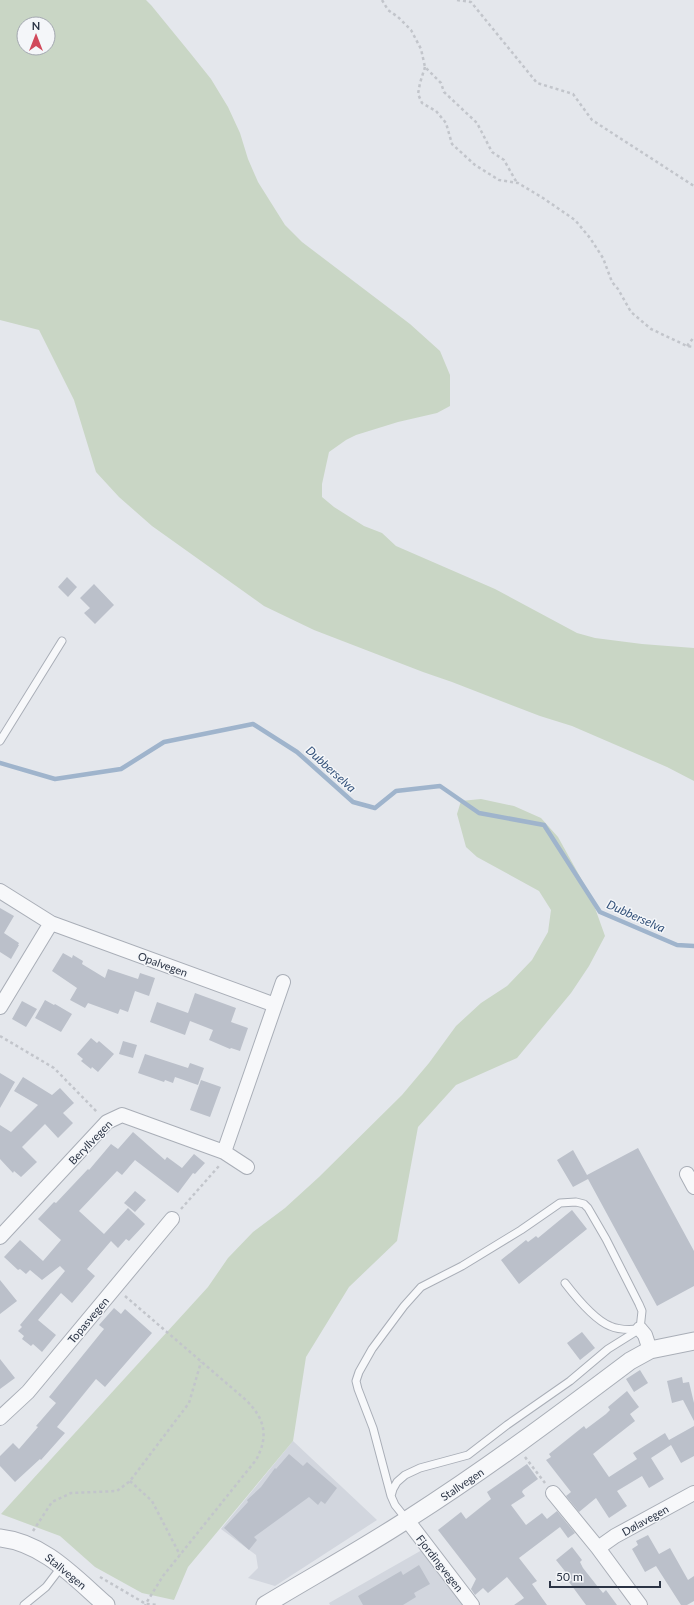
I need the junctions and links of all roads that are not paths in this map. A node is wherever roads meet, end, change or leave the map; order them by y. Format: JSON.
{"nodes":[{"id":1,"x":62,"y":641,"type":"dead end"},
{"id":2,"x":0,"y":742,"type":"edge"},
{"id":3,"x":0,"y":891,"type":"edge"},
{"id":4,"x":51,"y":923,"type":"junction"},
{"id":5,"x":284,"y":982,"type":"dead end"},
{"id":6,"x":275,"y":1005,"type":"junction"},
{"id":7,"x":0,"y":1007,"type":"edge"},
{"id":8,"x":224,"y":1152,"type":"junction"},
{"id":9,"x":247,"y":1167,"type":"dead end"},
{"id":10,"x":687,"y":1174,"type":"dead end"},
{"id":11,"x":694,"y":1187,"type":"edge"},
{"id":12,"x":172,"y":1220,"type":"road end"},
{"id":13,"x":0,"y":1238,"type":"edge"},
{"id":14,"x":565,"y":1283,"type":"dead end"},
{"id":15,"x":640,"y":1329,"type":"junction"},
{"id":16,"x":694,"y":1341,"type":"edge"},
{"id":17,"x":650,"y":1350,"type":"junction"},
{"id":18,"x":0,"y":1418,"type":"edge"},
{"id":19,"x":553,"y":1492,"type":"road end"},
{"id":20,"x":694,"y":1493,"type":"edge"},
{"id":21,"x":391,"y":1496,"type":"junction"},
{"id":22,"x":407,"y":1520,"type":"junction"},
{"id":23,"x":0,"y":1538,"type":"edge"},
{"id":24,"x":598,"y":1548,"type":"junction"},
{"id":25,"x":63,"y":1566,"type":"junction"},
{"id":26,"x":24,"y":1605,"type":"edge"},
{"id":27,"x":106,"y":1605,"type":"edge"},
{"id":28,"x":265,"y":1605,"type":"edge"},
{"id":29,"x":472,"y":1605,"type":"edge"},
{"id":30,"x":640,"y":1605,"type":"edge"}],
"edges":[{"from":1,"to":2,"type":"lane"},
{"from":3,"to":4,"type":"street","name":"Opalvegen"},
{"from":4,"to":6,"type":"street","name":"Opalvegen"},
{"from":4,"to":7,"type":"street"},
{"from":5,"to":6,"type":"street"},
{"from":6,"to":8,"type":"street"},
{"from":8,"to":9,"type":"street","name":"Beryllvegen"},
{"from":8,"to":13,"type":"street","name":"Beryllvegen"},
{"from":10,"to":11,"type":"street"},
{"from":12,"to":18,"type":"street","name":"Topasvegen"},
{"from":14,"to":15,"type":"lane"},
{"from":15,"to":17,"type":"street"},
{"from":15,"to":21,"type":"lane"},
{"from":15,"to":21,"type":"lane"},
{"from":16,"to":17,"type":"street","name":"Stallvegen"},
{"from":17,"to":22,"type":"street","name":"Stallvegen"},
{"from":19,"to":24,"type":"street"},
{"from":20,"to":24,"type":"street","name":"Dølavegen"},
{"from":21,"to":22,"type":"lane"},
{"from":22,"to":28,"type":"street","name":"Stallvegen"},
{"from":22,"to":29,"type":"street","name":"Fjordingvegen"},
{"from":23,"to":25,"type":"street","name":"Stallvegen"},
{"from":24,"to":30,"type":"street"},
{"from":25,"to":26,"type":"lane"},
{"from":25,"to":27,"type":"street","name":"Stallvegen"}]}
